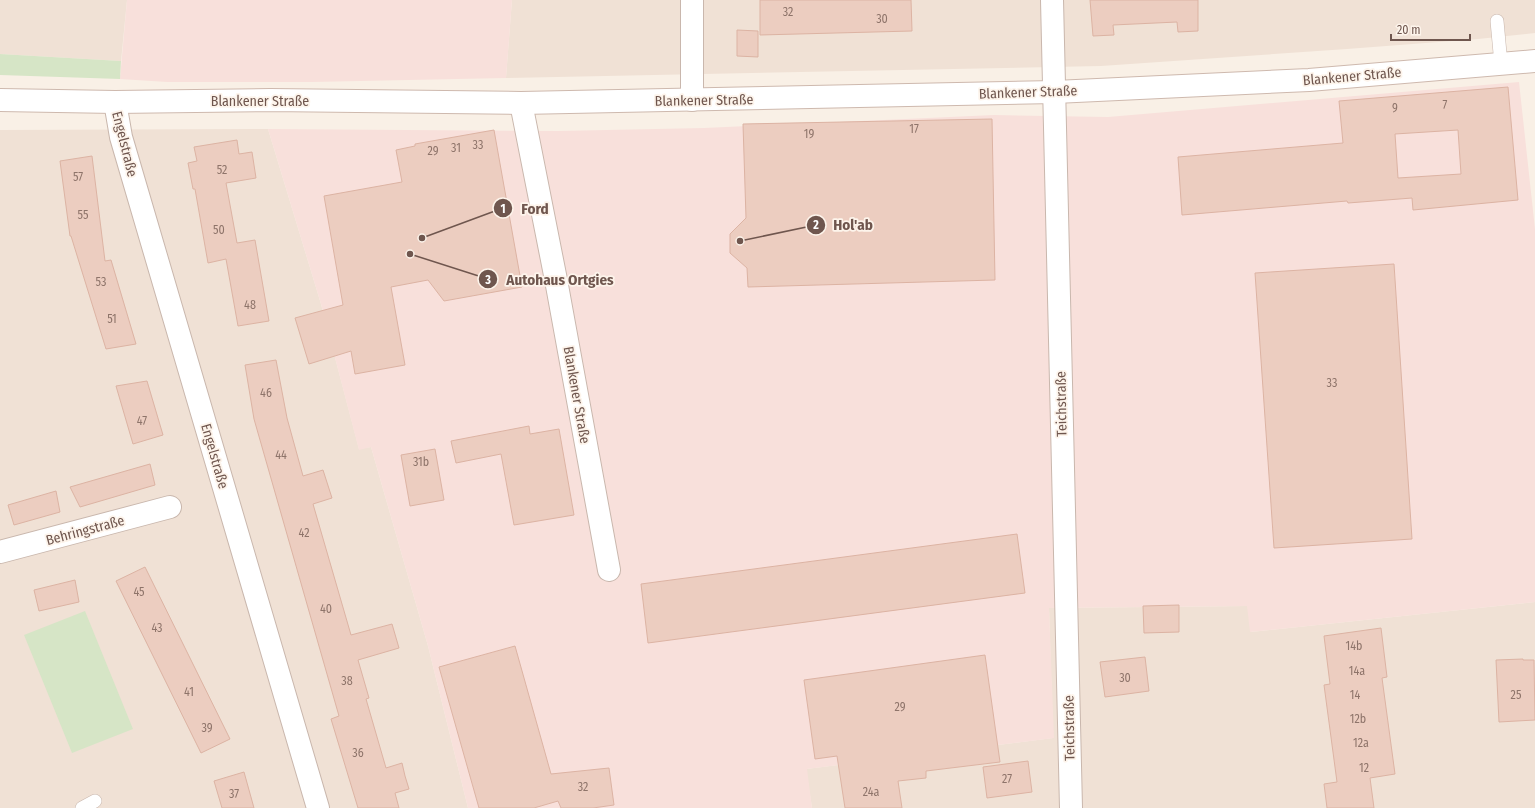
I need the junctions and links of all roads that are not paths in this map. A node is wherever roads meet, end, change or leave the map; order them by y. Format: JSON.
{"nodes":[{"id":1,"x":692,"y":0,"type":"edge"},
{"id":2,"x":1052,"y":0,"type":"edge"},
{"id":3,"x":1497,"y":21,"type":"dead end"},
{"id":4,"x":1535,"y":61,"type":"edge"},
{"id":5,"x":1501,"y":64,"type":"junction"},
{"id":6,"x":1055,"y":92,"type":"junction"},
{"id":7,"x":0,"y":100,"type":"edge"},
{"id":8,"x":692,"y":100,"type":"junction"},
{"id":9,"x":115,"y":102,"type":"junction"},
{"id":10,"x":521,"y":103,"type":"junction"},
{"id":11,"x":170,"y":507,"type":"dead end"},
{"id":12,"x":0,"y":552,"type":"edge"},
{"id":13,"x":609,"y":570,"type":"dead end"},
{"id":14,"x":95,"y":801,"type":"dead end"},
{"id":15,"x":82,"y":808,"type":"edge"},
{"id":16,"x":318,"y":808,"type":"edge"},
{"id":17,"x":1071,"y":808,"type":"edge"}],
"edges":[{"from":1,"to":8,"type":"street"},
{"from":2,"to":6,"type":"street","name":"Teichstraße"},
{"from":3,"to":5,"type":"lane"},
{"from":4,"to":5,"type":"street","name":"Blankener Straße"},
{"from":5,"to":6,"type":"street","name":"Blankener Straße"},
{"from":6,"to":8,"type":"street","name":"Blankener Straße"},
{"from":6,"to":17,"type":"street","name":"Teichstraße"},
{"from":7,"to":9,"type":"street","name":"Blankener Straße"},
{"from":8,"to":10,"type":"street","name":"Blankener Straße"},
{"from":9,"to":10,"type":"street","name":"Blankener Straße"},
{"from":9,"to":16,"type":"street","name":"Engelstraße"},
{"from":10,"to":13,"type":"street","name":"Blankener Straße"},
{"from":11,"to":12,"type":"street","name":"Behringstraße"},
{"from":14,"to":15,"type":"lane"}]}
